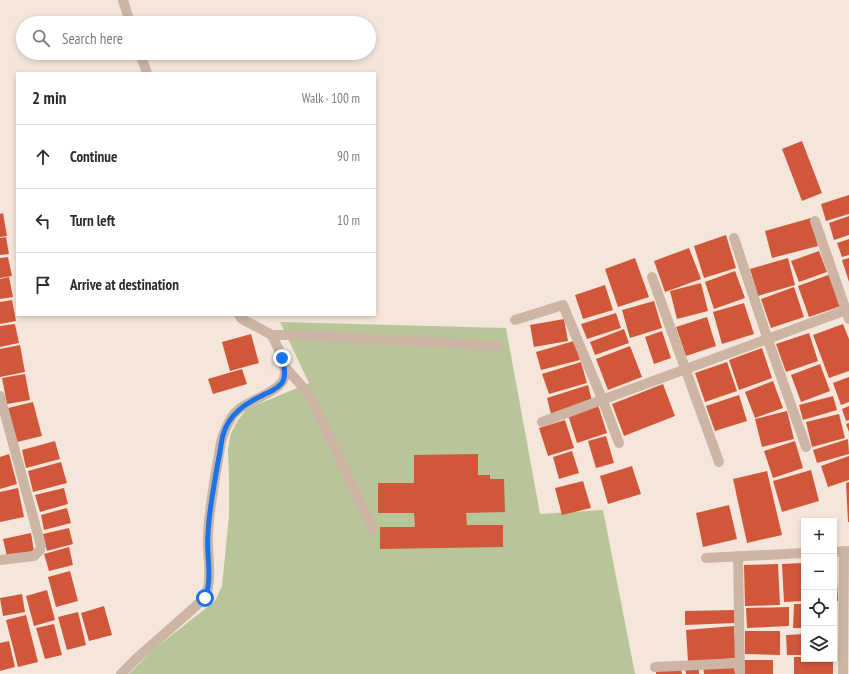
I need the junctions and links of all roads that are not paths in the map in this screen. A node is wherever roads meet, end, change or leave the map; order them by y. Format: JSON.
{"nodes":[{"id":1,"x":123,"y":0,"type":"edge"},
{"id":2,"x":128,"y":16,"type":"edge"},
{"id":3,"x":142,"y":60,"type":"edge"},
{"id":4,"x":147,"y":72,"type":"edge"},
{"id":5,"x":815,"y":221,"type":"dead end"},
{"id":6,"x":734,"y":238,"type":"dead end"},
{"id":7,"x":652,"y":277,"type":"dead end"},
{"id":8,"x":848,"y":313,"type":"edge"},
{"id":9,"x":240,"y":316,"type":"edge"},
{"id":10,"x":515,"y":320,"type":"dead end"},
{"id":11,"x":272,"y":335,"type":"junction"},
{"id":12,"x":768,"y":340,"type":"junction"},
{"id":13,"x":499,"y":346,"type":"dead end"},
{"id":14,"x":284,"y":366,"type":"junction"},
{"id":15,"x":686,"y":370,"type":"junction"},
{"id":16,"x":0,"y":396,"type":"edge"},
{"id":17,"x":603,"y":401,"type":"junction"},
{"id":18,"x":542,"y":422,"type":"dead end"},
{"id":19,"x":619,"y":443,"type":"dead end"},
{"id":20,"x":806,"y":447,"type":"dead end"},
{"id":21,"x":719,"y":462,"type":"dead end"},
{"id":22,"x":373,"y":529,"type":"dead end"},
{"id":23,"x":842,"y":551,"type":"edge"},
{"id":24,"x":801,"y":553,"type":"edge"},
{"id":25,"x":738,"y":556,"type":"junction"},
{"id":26,"x":706,"y":558,"type":"dead end"},
{"id":27,"x":0,"y":560,"type":"edge"},
{"id":28,"x":740,"y":663,"type":"junction"},
{"id":29,"x":655,"y":667,"type":"dead end"},
{"id":30,"x":121,"y":674,"type":"edge"},
{"id":31,"x":740,"y":674,"type":"edge"},
{"id":32,"x":843,"y":674,"type":"edge"}],
"edges":[{"from":1,"to":2,"type":"street"},
{"from":3,"to":4,"type":"street"},
{"from":5,"to":8,"type":"street"},
{"from":6,"to":12,"type":"street"},
{"from":7,"to":15,"type":"street"},
{"from":8,"to":12,"type":"street"},
{"from":9,"to":11,"type":"street"},
{"from":10,"to":17,"type":"street"},
{"from":11,"to":13,"type":"street"},
{"from":11,"to":14,"type":"street"},
{"from":12,"to":15,"type":"street"},
{"from":12,"to":20,"type":"street"},
{"from":14,"to":22,"type":"street"},
{"from":14,"to":30,"type":"street"},
{"from":15,"to":17,"type":"street"},
{"from":15,"to":21,"type":"street"},
{"from":16,"to":27,"type":"street"},
{"from":17,"to":18,"type":"street"},
{"from":17,"to":19,"type":"street"},
{"from":23,"to":32,"type":"street"},
{"from":24,"to":25,"type":"street"},
{"from":25,"to":26,"type":"street"},
{"from":25,"to":28,"type":"street"},
{"from":28,"to":29,"type":"street"},
{"from":28,"to":31,"type":"street"}]}
